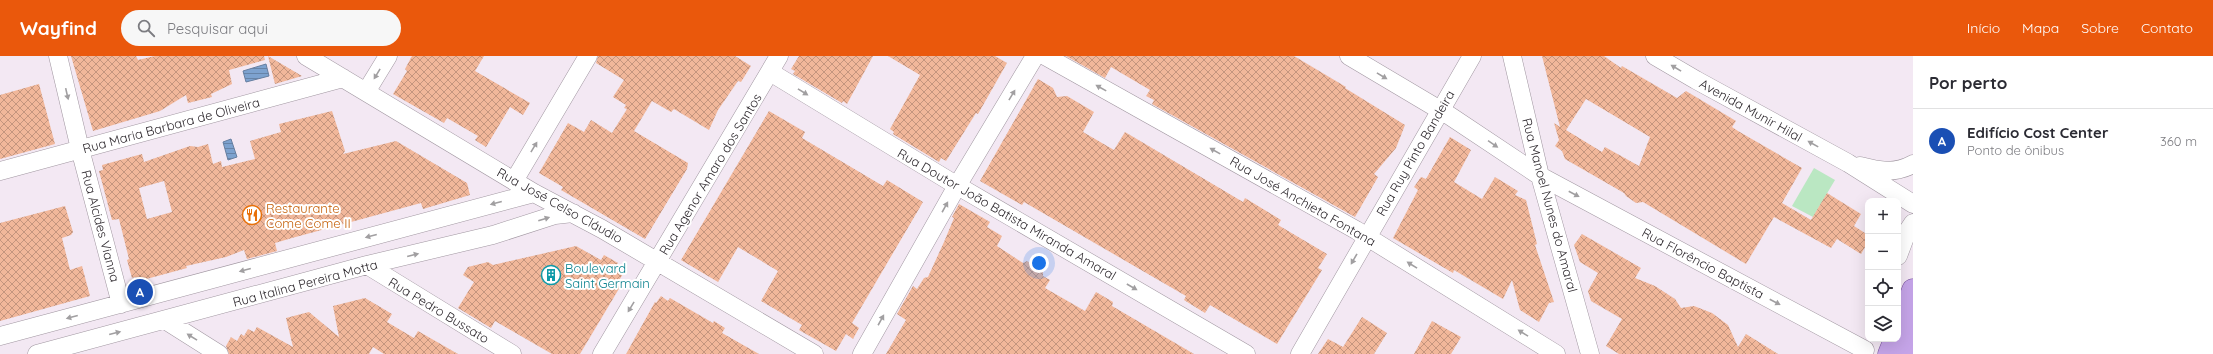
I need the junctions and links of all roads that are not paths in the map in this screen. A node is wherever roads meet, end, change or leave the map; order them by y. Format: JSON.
{"nodes":[{"id":1,"x":58,"y":56,"type":"edge"},
{"id":2,"x":306,"y":56,"type":"edge"},
{"id":3,"x":388,"y":56,"type":"edge"},
{"id":4,"x":588,"y":56,"type":"edge"},
{"id":5,"x":779,"y":56,"type":"edge"},
{"id":6,"x":1036,"y":56,"type":"edge"},
{"id":7,"x":1045,"y":56,"type":"edge"},
{"id":8,"x":1349,"y":56,"type":"edge"},
{"id":9,"x":1472,"y":56,"type":"edge"},
{"id":10,"x":1512,"y":56,"type":"edge"},
{"id":11,"x":1656,"y":56,"type":"edge"},
{"id":12,"x":770,"y":72,"type":"junction"},
{"id":13,"x":343,"y":78,"type":"junction"},
{"id":14,"x":366,"y":92,"type":"junction"},
{"id":15,"x":1440,"y":110,"type":"junction"},
{"id":16,"x":80,"y":149,"type":"junction"},
{"id":17,"x":1848,"y":163,"type":"junction"},
{"id":18,"x":1913,"y":164,"type":"edge"},
{"id":19,"x":0,"y":171,"type":"edge"},
{"id":20,"x":1540,"y":176,"type":"junction"},
{"id":21,"x":514,"y":180,"type":"junction"},
{"id":22,"x":957,"y":186,"type":"junction"},
{"id":23,"x":534,"y":193,"type":"junction"},
{"id":24,"x":1913,"y":204,"type":"edge"},
{"id":25,"x":573,"y":212,"type":"junction"},
{"id":26,"x":1913,"y":223,"type":"edge"},
{"id":27,"x":493,"y":235,"type":"junction"},
{"id":28,"x":1367,"y":237,"type":"junction"},
{"id":29,"x":1901,"y":248,"type":"edge"},
{"id":30,"x":658,"y":261,"type":"junction"},
{"id":31,"x":367,"y":266,"type":"junction"},
{"id":32,"x":1913,"y":290,"type":"edge"},
{"id":33,"x":121,"y":304,"type":"junction"},
{"id":34,"x":164,"y":320,"type":"junction"},
{"id":35,"x":1901,"y":323,"type":"edge"},
{"id":36,"x":1913,"y":333,"type":"edge"},
{"id":37,"x":0,"y":336,"type":"edge"},
{"id":38,"x":93,"y":338,"type":"junction"},
{"id":39,"x":1894,"y":342,"type":"edge"},
{"id":40,"x":1866,"y":348,"type":"edge"},
{"id":41,"x":37,"y":354,"type":"edge"},
{"id":42,"x":82,"y":354,"type":"edge"},
{"id":43,"x":219,"y":354,"type":"edge"},
{"id":44,"x":512,"y":354,"type":"edge"},
{"id":45,"x":602,"y":354,"type":"edge"},
{"id":46,"x":814,"y":354,"type":"edge"},
{"id":47,"x":862,"y":354,"type":"edge"},
{"id":48,"x":1246,"y":354,"type":"edge"},
{"id":49,"x":1300,"y":354,"type":"edge"},
{"id":50,"x":1556,"y":354,"type":"edge"},
{"id":51,"x":1590,"y":354,"type":"edge"},
{"id":52,"x":1889,"y":354,"type":"edge"},
{"id":53,"x":1905,"y":354,"type":"edge"}],
"edges":[{"from":1,"to":16,"type":"street","name":"Rua Alcides Vianna","one_way":true},
{"from":2,"to":13,"type":"street","name":"Rua José Celso Cláudio"},
{"from":3,"to":14,"type":"street","one_way":true},
{"from":21,"to":4,"type":"street","one_way":true},
{"from":5,"to":12,"type":"street","name":"Rua Agenor Amaro dos Santos"},
{"from":22,"to":6,"type":"street","one_way":true},
{"from":28,"to":7,"type":"street","name":"Rua José Anchieta Fontana","one_way":true},
{"from":8,"to":15,"type":"street","name":"Rua Florêncio Baptista","one_way":true},
{"from":9,"to":15,"type":"street","name":"Rua Ruy Pinto Bandeira"},
{"from":10,"to":20,"type":"street","name":"Rua Manoel Nunes do Amaral"},
{"from":17,"to":11,"type":"street","name":"Avenida Munir Hilal","one_way":true},
{"from":12,"to":22,"type":"street","name":"Rua Doutor João Batista Miranda Amaral","one_way":true},
{"from":12,"to":30,"type":"street","name":"Rua Agenor Amaro dos Santos"},
{"from":13,"to":14,"type":"street","name":"Rua José Celso Cláudio"},
{"from":13,"to":16,"type":"street","name":"Rua Maria Barbara de Oliveira"},
{"from":14,"to":21,"type":"street","name":"Rua José Celso Cláudio"},
{"from":15,"to":20,"type":"street","name":"Rua Florêncio Baptista","one_way":true},
{"from":15,"to":28,"type":"street","name":"Rua Ruy Pinto Bandeira"},
{"from":16,"to":19,"type":"street","name":"Rua Maria Barbara de Oliveira"},
{"from":16,"to":33,"type":"street","name":"Rua Alcides Vianna"},
{"from":17,"to":18,"type":"street","name":"Avenida Munir Hilal"},
{"from":17,"to":24,"type":"street","name":"Avenida Munir Hilal"},
{"from":20,"to":40,"type":"street","name":"Rua Florêncio Baptista","one_way":true},
{"from":20,"to":51,"type":"street","name":"Rua Manoel Nunes do Amaral"},
{"from":21,"to":23,"type":"street","name":"Rua José Celso Cláudio"},
{"from":47,"to":22,"type":"street","one_way":true},
{"from":22,"to":48,"type":"street","name":"Rua Doutor João Batista Miranda Amaral","one_way":true},
{"from":23,"to":25,"type":"street","name":"Rua José Celso Cláudio"},
{"from":23,"to":27,"type":"street"},
{"from":23,"to":33,"type":"street","one_way":true},
{"from":27,"to":25,"type":"street","name":"Rua Italina Pereira Motta","one_way":true},
{"from":25,"to":30,"type":"street","name":"Rua José Celso Cláudio"},
{"from":26,"to":29,"type":"street"},
{"from":31,"to":27,"type":"street","name":"Rua Italina Pereira Motta","one_way":true},
{"from":28,"to":49,"type":"street","name":"Rua Ruy Pinto Bandeira","one_way":true},
{"from":50,"to":28,"type":"street","name":"Rua José Anchieta Fontana","one_way":true},
{"from":30,"to":45,"type":"street","name":"Rua Agenor Amaro dos Santos","one_way":true},
{"from":30,"to":46,"type":"street","name":"Rua José Celso Cláudio"},
{"from":31,"to":34,"type":"street","name":"Rua Italina Pereira Motta"},
{"from":31,"to":44,"type":"street","name":"Rua Pedro Bussato"},
{"from":32,"to":35,"type":"main road"},
{"from":33,"to":37,"type":"street","one_way":true},
{"from":38,"to":34,"type":"street","name":"Rua Italina Pereira Motta","one_way":true},
{"from":43,"to":34,"type":"street","one_way":true},
{"from":36,"to":53,"type":"main road"},
{"from":38,"to":41,"type":"street","name":"Rua Italina Pereira Motta"},
{"from":38,"to":42,"type":"street"},
{"from":39,"to":52,"type":"main road"}]}
